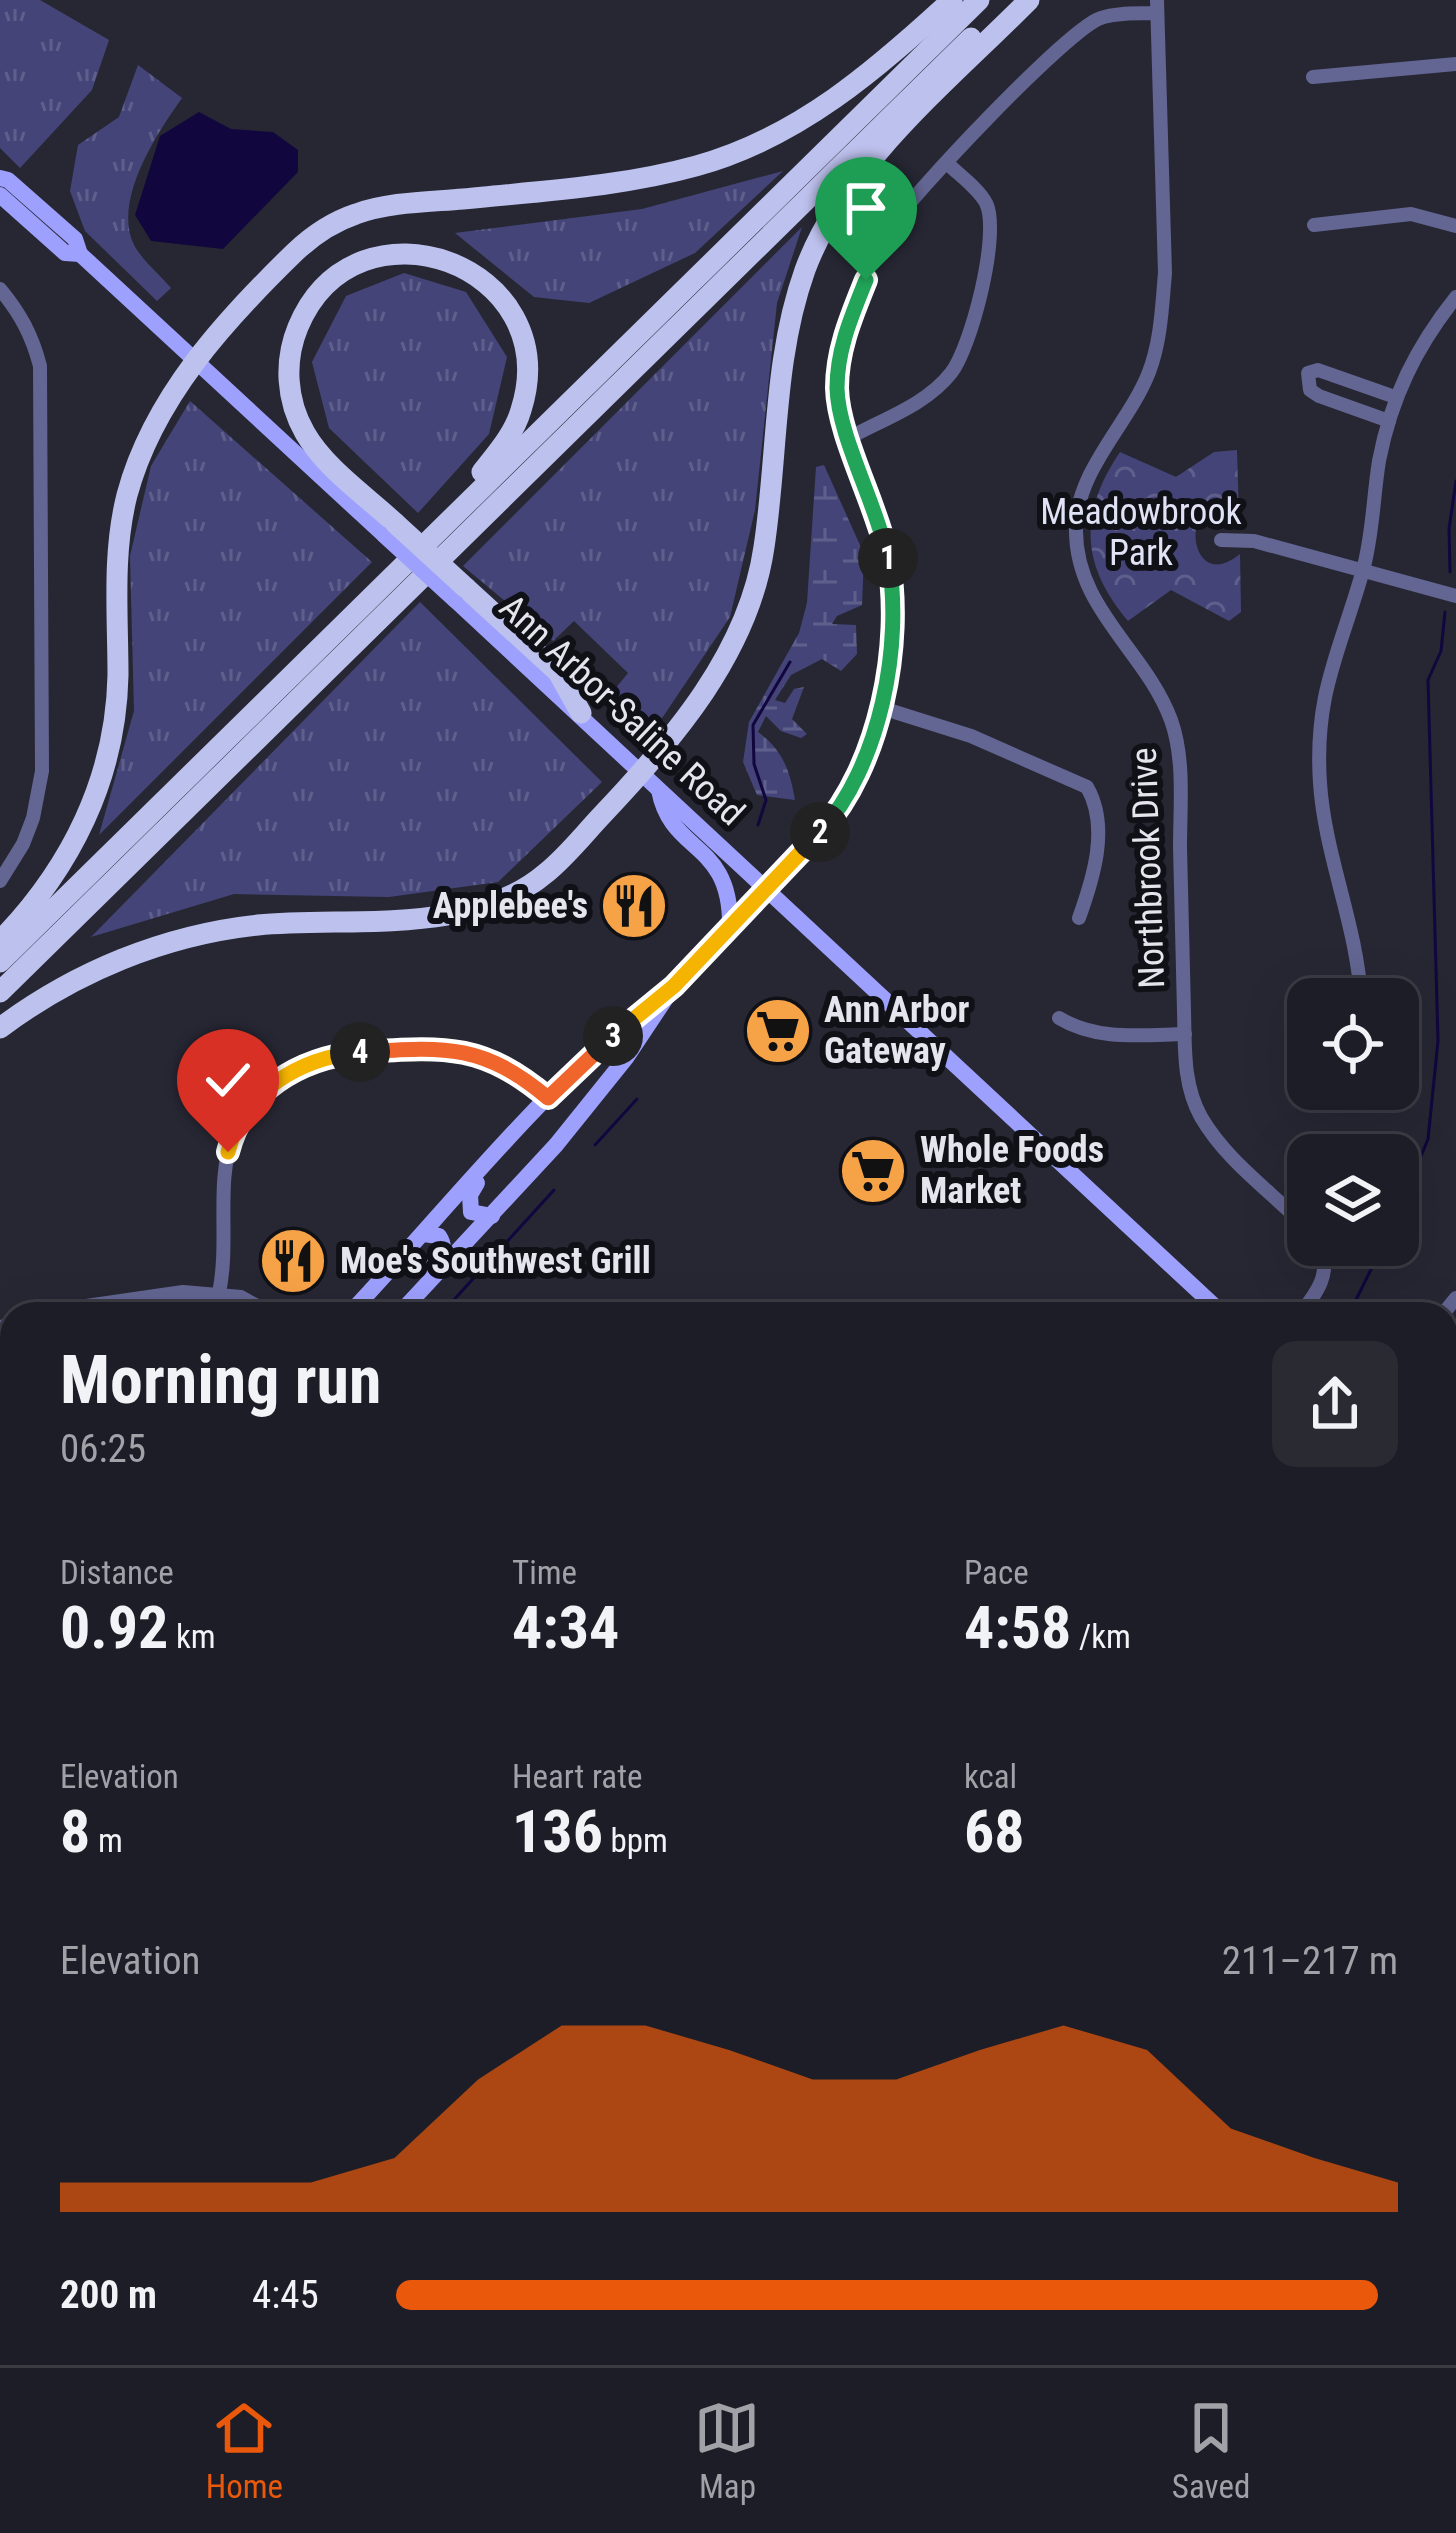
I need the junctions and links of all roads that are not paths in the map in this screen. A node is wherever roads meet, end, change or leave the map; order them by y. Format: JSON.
{"nodes":[{"id":1,"x":952,"y":0,"type":"edge"},
{"id":2,"x":979,"y":0,"type":"edge"},
{"id":3,"x":1010,"y":0,"type":"edge"},
{"id":4,"x":1029,"y":0,"type":"edge"},
{"id":5,"x":1156,"y":7,"type":"edge"},
{"id":6,"x":1456,"y":64,"type":"edge"},
{"id":7,"x":1313,"y":77,"type":"dead end"},
{"id":8,"x":947,"y":163,"type":"junction"},
{"id":9,"x":0,"y":178,"type":"edge"},
{"id":10,"x":0,"y":195,"type":"edge"},
{"id":11,"x":1314,"y":225,"type":"dead end"},
{"id":12,"x":1456,"y":226,"type":"edge"},
{"id":13,"x":80,"y":254,"type":"junction"},
{"id":14,"x":0,"y":289,"type":"edge"},
{"id":15,"x":1456,"y":297,"type":"edge"},
{"id":16,"x":194,"y":362,"type":"junction"},
{"id":17,"x":1395,"y":397,"type":"junction"},
{"id":18,"x":1389,"y":421,"type":"junction"},
{"id":19,"x":849,"y":437,"type":"junction"},
{"id":20,"x":442,"y":527,"type":"junction"},
{"id":21,"x":390,"y":529,"type":"junction"},
{"id":22,"x":1221,"y":540,"type":"dead end"},
{"id":23,"x":1363,"y":570,"type":"junction"},
{"id":24,"x":1456,"y":596,"type":"edge"},
{"id":25,"x":882,"y":708,"type":"junction"},
{"id":26,"x":580,"y":713,"type":"joint"},
{"id":27,"x":650,"y":781,"type":"junction"},
{"id":28,"x":0,"y":881,"type":"edge"},
{"id":29,"x":767,"y":886,"type":"junction"},
{"id":30,"x":1079,"y":918,"type":"dead end"},
{"id":31,"x":730,"y":926,"type":"junction"},
{"id":32,"x":0,"y":941,"type":"edge"},
{"id":33,"x":0,"y":962,"type":"edge"},
{"id":34,"x":1359,"y":978,"type":"edge"},
{"id":35,"x":674,"y":986,"type":"junction"},
{"id":36,"x":0,"y":992,"type":"edge"},
{"id":37,"x":1059,"y":1018,"type":"dead end"},
{"id":38,"x":0,"y":1028,"type":"edge"},
{"id":39,"x":1185,"y":1034,"type":"junction"},
{"id":40,"x":572,"y":1074,"type":"junction"},
{"id":41,"x":548,"y":1098,"type":"junction"},
{"id":42,"x":530,"y":1118,"type":"junction"},
{"id":43,"x":512,"y":1191,"type":"junction"},
{"id":44,"x":1287,"y":1208,"type":"edge"},
{"id":45,"x":493,"y":1216,"type":"junction"},
{"id":46,"x":423,"y":1234,"type":"junction"},
{"id":47,"x":1324,"y":1266,"type":"edge"},
{"id":48,"x":219,"y":1292,"type":"junction"},
{"id":49,"x":114,"y":1302,"type":"edge"},
{"id":50,"x":248,"y":1302,"type":"edge"},
{"id":51,"x":361,"y":1302,"type":"edge"},
{"id":52,"x":404,"y":1302,"type":"edge"},
{"id":53,"x":406,"y":1302,"type":"edge"},
{"id":54,"x":1210,"y":1302,"type":"edge"},
{"id":55,"x":1310,"y":1302,"type":"edge"}],
"edges":[{"from":1,"to":16,"type":"highway"},
{"from":2,"to":20,"type":"highway"},
{"from":3,"to":36,"type":"highway"},
{"from":4,"to":27,"type":"highway"},
{"from":5,"to":8,"type":"street"},
{"from":5,"to":39,"type":"street","name":"Northbrook Drive"},
{"from":6,"to":7,"type":"street"},
{"from":8,"to":19,"type":"street"},
{"from":8,"to":19,"type":"street"},
{"from":9,"to":13,"type":"main road"},
{"from":10,"to":13,"type":"main road"},
{"from":11,"to":12,"type":"street"},
{"from":13,"to":16,"type":"main road"},
{"from":14,"to":28,"type":"street"},
{"from":15,"to":17,"type":"street"},
{"from":16,"to":21,"type":"main road"},
{"from":16,"to":32,"type":"highway"},
{"from":17,"to":18,"type":"street"},
{"from":17,"to":18,"type":"street"},
{"from":18,"to":23,"type":"street"},
{"from":19,"to":25,"type":"street"},
{"from":20,"to":21,"type":"highway"},
{"from":20,"to":33,"type":"highway"},
{"from":21,"to":26,"type":"highway","bridge":true},
{"from":22,"to":23,"type":"street"},
{"from":23,"to":24,"type":"street"},
{"from":23,"to":34,"type":"street"},
{"from":25,"to":29,"type":"street"},
{"from":25,"to":30,"type":"street"},
{"from":26,"to":27,"type":"main road","name":"Ann Arbor-Saline Road"},
{"from":27,"to":29,"type":"main road","name":"Ann Arbor-Saline Road"},
{"from":27,"to":31,"type":"main road"},
{"from":27,"to":38,"type":"highway"},
{"from":29,"to":31,"type":"main road"},
{"from":29,"to":54,"type":"main road","name":"Ann Arbor-Saline Road"},
{"from":31,"to":35,"type":"main road"},
{"from":35,"to":40,"type":"main road"},
{"from":35,"to":43,"type":"main road"},
{"from":37,"to":39,"type":"street"},
{"from":39,"to":44,"type":"street","name":"Northbrook Drive"},
{"from":40,"to":41,"type":"main road"},
{"from":40,"to":43,"type":"main road"},
{"from":41,"to":42,"type":"main road"},
{"from":41,"to":48,"type":"street"},
{"from":42,"to":45,"type":"main road"},
{"from":42,"to":46,"type":"main road"},
{"from":43,"to":45,"type":"main road"},
{"from":45,"to":53,"type":"main road"},
{"from":46,"to":51,"type":"main road"},
{"from":46,"to":52,"type":"main road"},
{"from":47,"to":55,"type":"street"},
{"from":48,"to":49,"type":"street"},
{"from":48,"to":50,"type":"street"}]}
